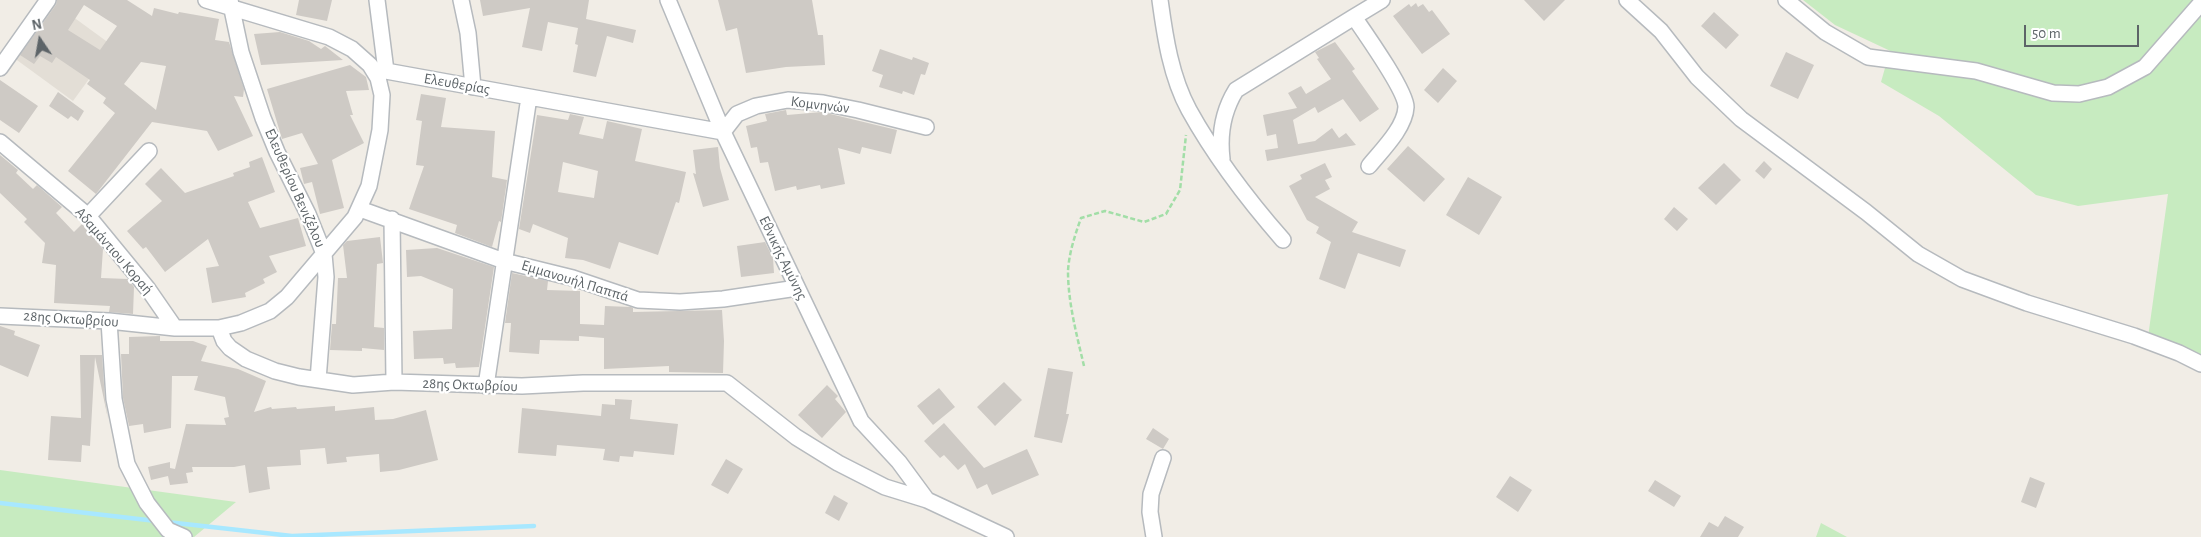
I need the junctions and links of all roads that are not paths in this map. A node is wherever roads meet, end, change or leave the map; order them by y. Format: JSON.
{"nodes":[{"id":1,"x":48,"y":0,"type":"edge"},
{"id":2,"x":206,"y":0,"type":"edge"},
{"id":3,"x":377,"y":0,"type":"edge"},
{"id":4,"x":461,"y":0,"type":"edge"},
{"id":5,"x":668,"y":0,"type":"edge"},
{"id":6,"x":1160,"y":0,"type":"edge"},
{"id":7,"x":1382,"y":0,"type":"edge"},
{"id":8,"x":1627,"y":0,"type":"edge"},
{"id":9,"x":1786,"y":0,"type":"edge"},
{"id":10,"x":2201,"y":3,"type":"edge"},
{"id":11,"x":231,"y":4,"type":"edge"},
{"id":12,"x":1354,"y":17,"type":"junction"},
{"id":13,"x":0,"y":68,"type":"edge"},
{"id":14,"x":380,"y":72,"type":"junction"},
{"id":15,"x":473,"y":87,"type":"junction"},
{"id":16,"x":529,"y":97,"type":"junction"},
{"id":17,"x":926,"y":127,"type":"dead end"},
{"id":18,"x":723,"y":132,"type":"junction"},
{"id":19,"x":0,"y":142,"type":"edge"},
{"id":20,"x":149,"y":151,"type":"dead end"},
{"id":21,"x":1222,"y":160,"type":"junction"},
{"id":22,"x":1369,"y":166,"type":"dead end"},
{"id":23,"x":360,"y":209,"type":"junction"},
{"id":24,"x":88,"y":216,"type":"junction"},
{"id":25,"x":392,"y":219,"type":"junction"},
{"id":26,"x":1283,"y":240,"type":"dead end"},
{"id":27,"x":324,"y":254,"type":"junction"},
{"id":28,"x":504,"y":261,"type":"junction"},
{"id":29,"x":797,"y":288,"type":"junction"},
{"id":30,"x":1,"y":314,"type":"edge"},
{"id":31,"x":110,"y":321,"type":"junction"},
{"id":32,"x":176,"y":328,"type":"junction"},
{"id":33,"x":219,"y":328,"type":"junction"},
{"id":34,"x":2201,"y":364,"type":"edge"},
{"id":35,"x":318,"y":380,"type":"junction"},
{"id":36,"x":394,"y":382,"type":"junction"},
{"id":37,"x":486,"y":386,"type":"junction"},
{"id":38,"x":1164,"y":458,"type":"dead end"},
{"id":39,"x":927,"y":500,"type":"junction"},
{"id":40,"x":184,"y":537,"type":"edge"},
{"id":41,"x":1006,"y":537,"type":"edge"},
{"id":42,"x":1154,"y":537,"type":"edge"}],
"edges":[{"from":1,"to":13,"type":"street"},
{"from":2,"to":11,"type":"street"},
{"from":3,"to":14,"type":"street"},
{"from":4,"to":15,"type":"street"},
{"from":5,"to":18,"type":"street","name":"Εθνικής Αμύνης"},
{"from":6,"to":21,"type":"street"},
{"from":7,"to":12,"type":"street"},
{"from":8,"to":34,"type":"street"},
{"from":9,"to":10,"type":"street"},
{"from":11,"to":14,"type":"street"},
{"from":11,"to":27,"type":"street","name":"Ελευθερίου Βενιζέλου"},
{"from":12,"to":21,"type":"street"},
{"from":12,"to":22,"type":"street"},
{"from":14,"to":15,"type":"street","name":"Ελευθερίας"},
{"from":14,"to":23,"type":"street"},
{"from":15,"to":16,"type":"street","name":"Ελευθερίας"},
{"from":16,"to":18,"type":"street","name":"Ελευθερίας"},
{"from":16,"to":28,"type":"street"},
{"from":17,"to":18,"type":"street","name":"Κομνηνών"},
{"from":18,"to":29,"type":"street","name":"Εθνικής Αμύνης"},
{"from":19,"to":24,"type":"street","name":"Αδαμάντιου Κοραή"},
{"from":20,"to":24,"type":"street"},
{"from":21,"to":26,"type":"street"},
{"from":23,"to":25,"type":"street","name":"Εμμανουήλ Παππά"},
{"from":23,"to":27,"type":"street"},
{"from":24,"to":32,"type":"street","name":"Αδαμάντιου Κοραή"},
{"from":25,"to":28,"type":"street","name":"Εμμανουήλ Παππά"},
{"from":25,"to":36,"type":"street"},
{"from":27,"to":33,"type":"street"},
{"from":27,"to":35,"type":"street","name":"Ελευθερίου Βενιζέλου"},
{"from":28,"to":29,"type":"street","name":"Εμμανουήλ Παππά"},
{"from":28,"to":37,"type":"street"},
{"from":29,"to":39,"type":"street","name":"Εθνικής Αμύνης"},
{"from":30,"to":31,"type":"street","name":"28ης Οκτωβρίου"},
{"from":31,"to":32,"type":"street","name":"28ης Οκτωβρίου"},
{"from":31,"to":40,"type":"street"},
{"from":32,"to":33,"type":"street","name":"28ης Οκτωβρίου"},
{"from":33,"to":35,"type":"street","name":"28ης Οκτωβρίου"},
{"from":35,"to":36,"type":"street","name":"28ης Οκτωβρίου"},
{"from":36,"to":37,"type":"street","name":"28ης Οκτωβρίου"},
{"from":37,"to":39,"type":"street","name":"28ης Οκτωβρίου"},
{"from":38,"to":42,"type":"street"},
{"from":39,"to":41,"type":"street","name":"28ης Οκτωβρίου"}]}
